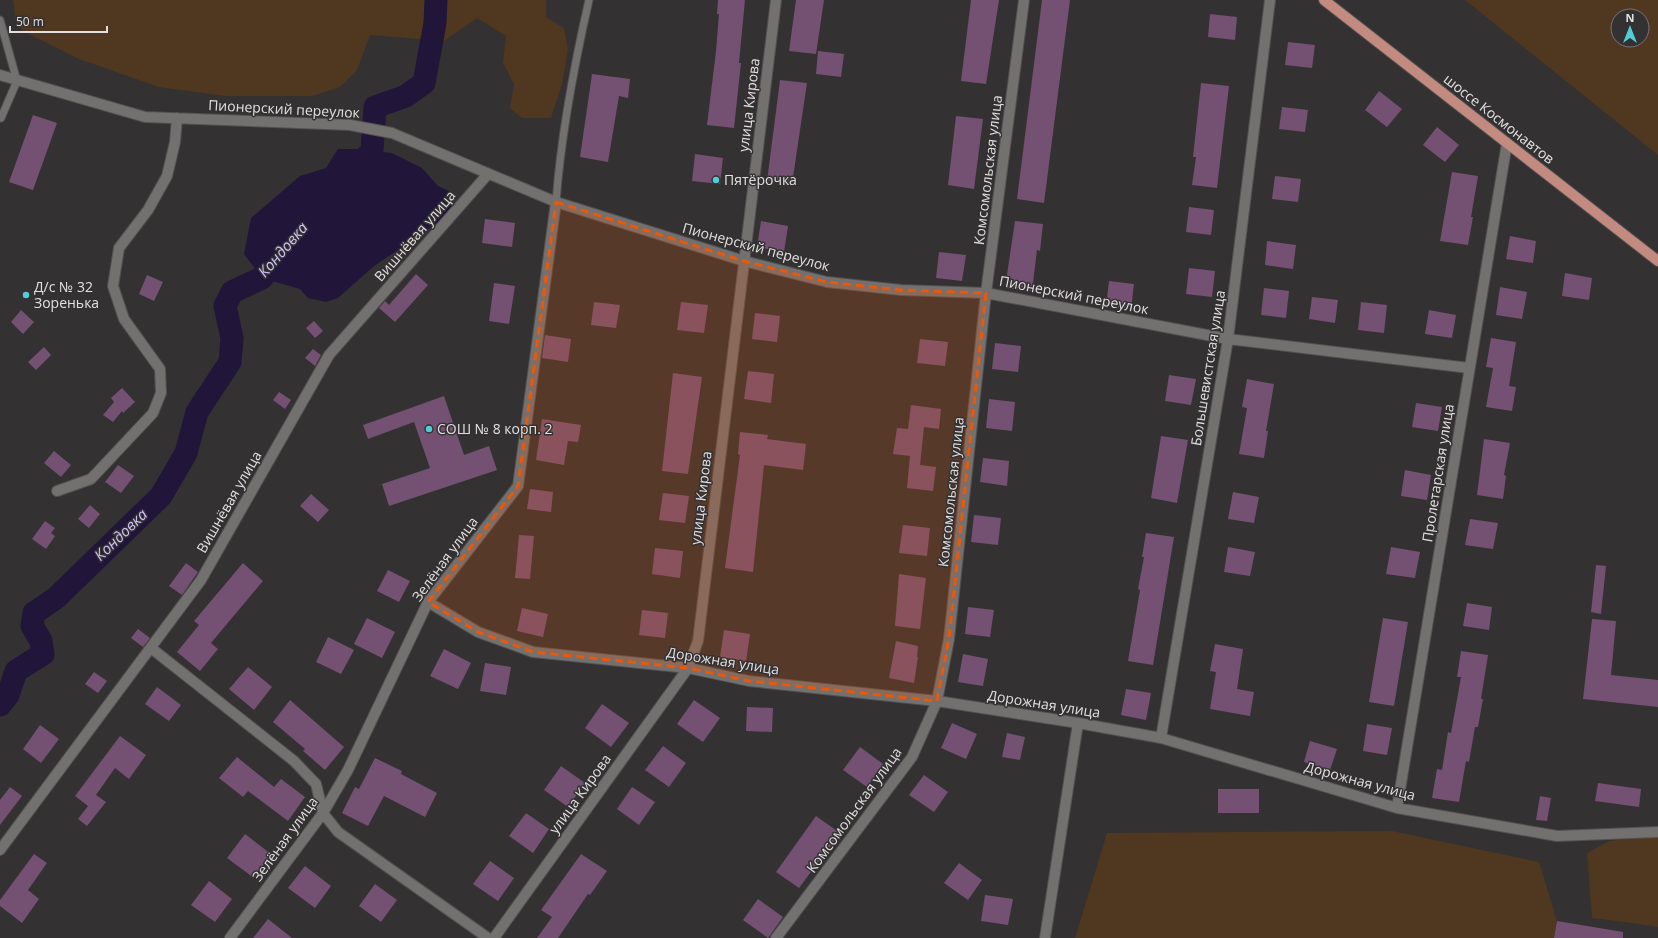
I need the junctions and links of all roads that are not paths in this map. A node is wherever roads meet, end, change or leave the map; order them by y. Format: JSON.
{"nodes":[{"id":1,"x":589,"y":0,"type":"edge"},
{"id":2,"x":776,"y":0,"type":"edge"},
{"id":3,"x":1024,"y":0,"type":"edge"},
{"id":4,"x":1270,"y":0,"type":"edge"},
{"id":5,"x":1324,"y":0,"type":"edge"},
{"id":6,"x":0,"y":20,"type":"edge"},
{"id":7,"x":0,"y":75,"type":"edge"},
{"id":8,"x":17,"y":81,"type":"junction"},
{"id":9,"x":0,"y":118,"type":"edge"},
{"id":10,"x":177,"y":118,"type":"junction"},
{"id":11,"x":1507,"y":143,"type":"junction"},
{"id":12,"x":488,"y":174,"type":"junction"},
{"id":13,"x":556,"y":202,"type":"junction"},
{"id":14,"x":1658,"y":260,"type":"edge"},
{"id":15,"x":744,"y":261,"type":"junction"},
{"id":16,"x":986,"y":293,"type":"junction"},
{"id":17,"x":1228,"y":339,"type":"junction"},
{"id":18,"x":1469,"y":368,"type":"junction"},
{"id":19,"x":57,"y":491,"type":"dead end"},
{"id":20,"x":428,"y":602,"type":"junction"},
{"id":21,"x":151,"y":648,"type":"junction"},
{"id":22,"x":688,"y":668,"type":"junction"},
{"id":23,"x":937,"y":701,"type":"junction"},
{"id":24,"x":1078,"y":723,"type":"junction"},
{"id":25,"x":1161,"y":738,"type":"junction"},
{"id":26,"x":1397,"y":808,"type":"junction"},
{"id":27,"x":323,"y":813,"type":"junction"},
{"id":28,"x":1658,"y":832,"type":"edge"},
{"id":29,"x":0,"y":850,"type":"edge"},
{"id":30,"x":230,"y":938,"type":"edge"},
{"id":31,"x":488,"y":938,"type":"edge"},
{"id":32,"x":494,"y":938,"type":"edge"},
{"id":33,"x":776,"y":938,"type":"edge"},
{"id":34,"x":1045,"y":938,"type":"edge"}],
"edges":[{"from":1,"to":13,"type":"lane"},
{"from":2,"to":15,"type":"street","name":"улица Кирова"},
{"from":3,"to":16,"type":"street","name":"Комсомольская улица"},
{"from":4,"to":17,"type":"street","name":"Большевистская улица"},
{"from":5,"to":11,"type":"main road","name":"шоссе Космонавтов"},
{"from":6,"to":8,"type":"lane"},
{"from":7,"to":8,"type":"street","name":"Пионерский переулок"},
{"from":8,"to":9,"type":"lane"},
{"from":8,"to":10,"type":"street","name":"Пионерский переулок"},
{"from":10,"to":12,"type":"street","name":"Пионерский переулок"},
{"from":10,"to":19,"type":"street"},
{"from":11,"to":14,"type":"main road","name":"шоссе Космонавтов"},
{"from":11,"to":18,"type":"street","name":"Пролетарская улица"},
{"from":12,"to":13,"type":"street","name":"Пионерский переулок"},
{"from":12,"to":21,"type":"street","name":"Вишнёвая улица"},
{"from":13,"to":15,"type":"street","name":"Пионерский переулок"},
{"from":13,"to":20,"type":"street","name":"Зелёная улица"},
{"from":15,"to":16,"type":"street","name":"Пионерский переулок"},
{"from":15,"to":22,"type":"street","name":"улица Кирова"},
{"from":16,"to":17,"type":"street","name":"Пионерский переулок"},
{"from":16,"to":23,"type":"street","name":"Комсомольская улица"},
{"from":17,"to":18,"type":"street","name":"Пионерский переулок"},
{"from":17,"to":25,"type":"street","name":"Большевистская улица"},
{"from":18,"to":26,"type":"street","name":"Пролетарская улица"},
{"from":20,"to":22,"type":"street","name":"Дорожная улица"},
{"from":20,"to":27,"type":"street","name":"Зелёная улица"},
{"from":21,"to":27,"type":"street"},
{"from":21,"to":29,"type":"street","name":"Вишнёвая улица"},
{"from":22,"to":23,"type":"street","name":"Дорожная улица"},
{"from":22,"to":32,"type":"street","name":"улица Кирова"},
{"from":23,"to":24,"type":"street","name":"Дорожная улица"},
{"from":23,"to":33,"type":"street","name":"Комсомольская улица"},
{"from":24,"to":25,"type":"street","name":"Дорожная улица"},
{"from":24,"to":34,"type":"street"},
{"from":25,"to":26,"type":"street","name":"Дорожная улица"},
{"from":26,"to":28,"type":"street","name":"Дорожная улица"},
{"from":27,"to":30,"type":"street","name":"Зелёная улица"},
{"from":27,"to":31,"type":"street"}]}
